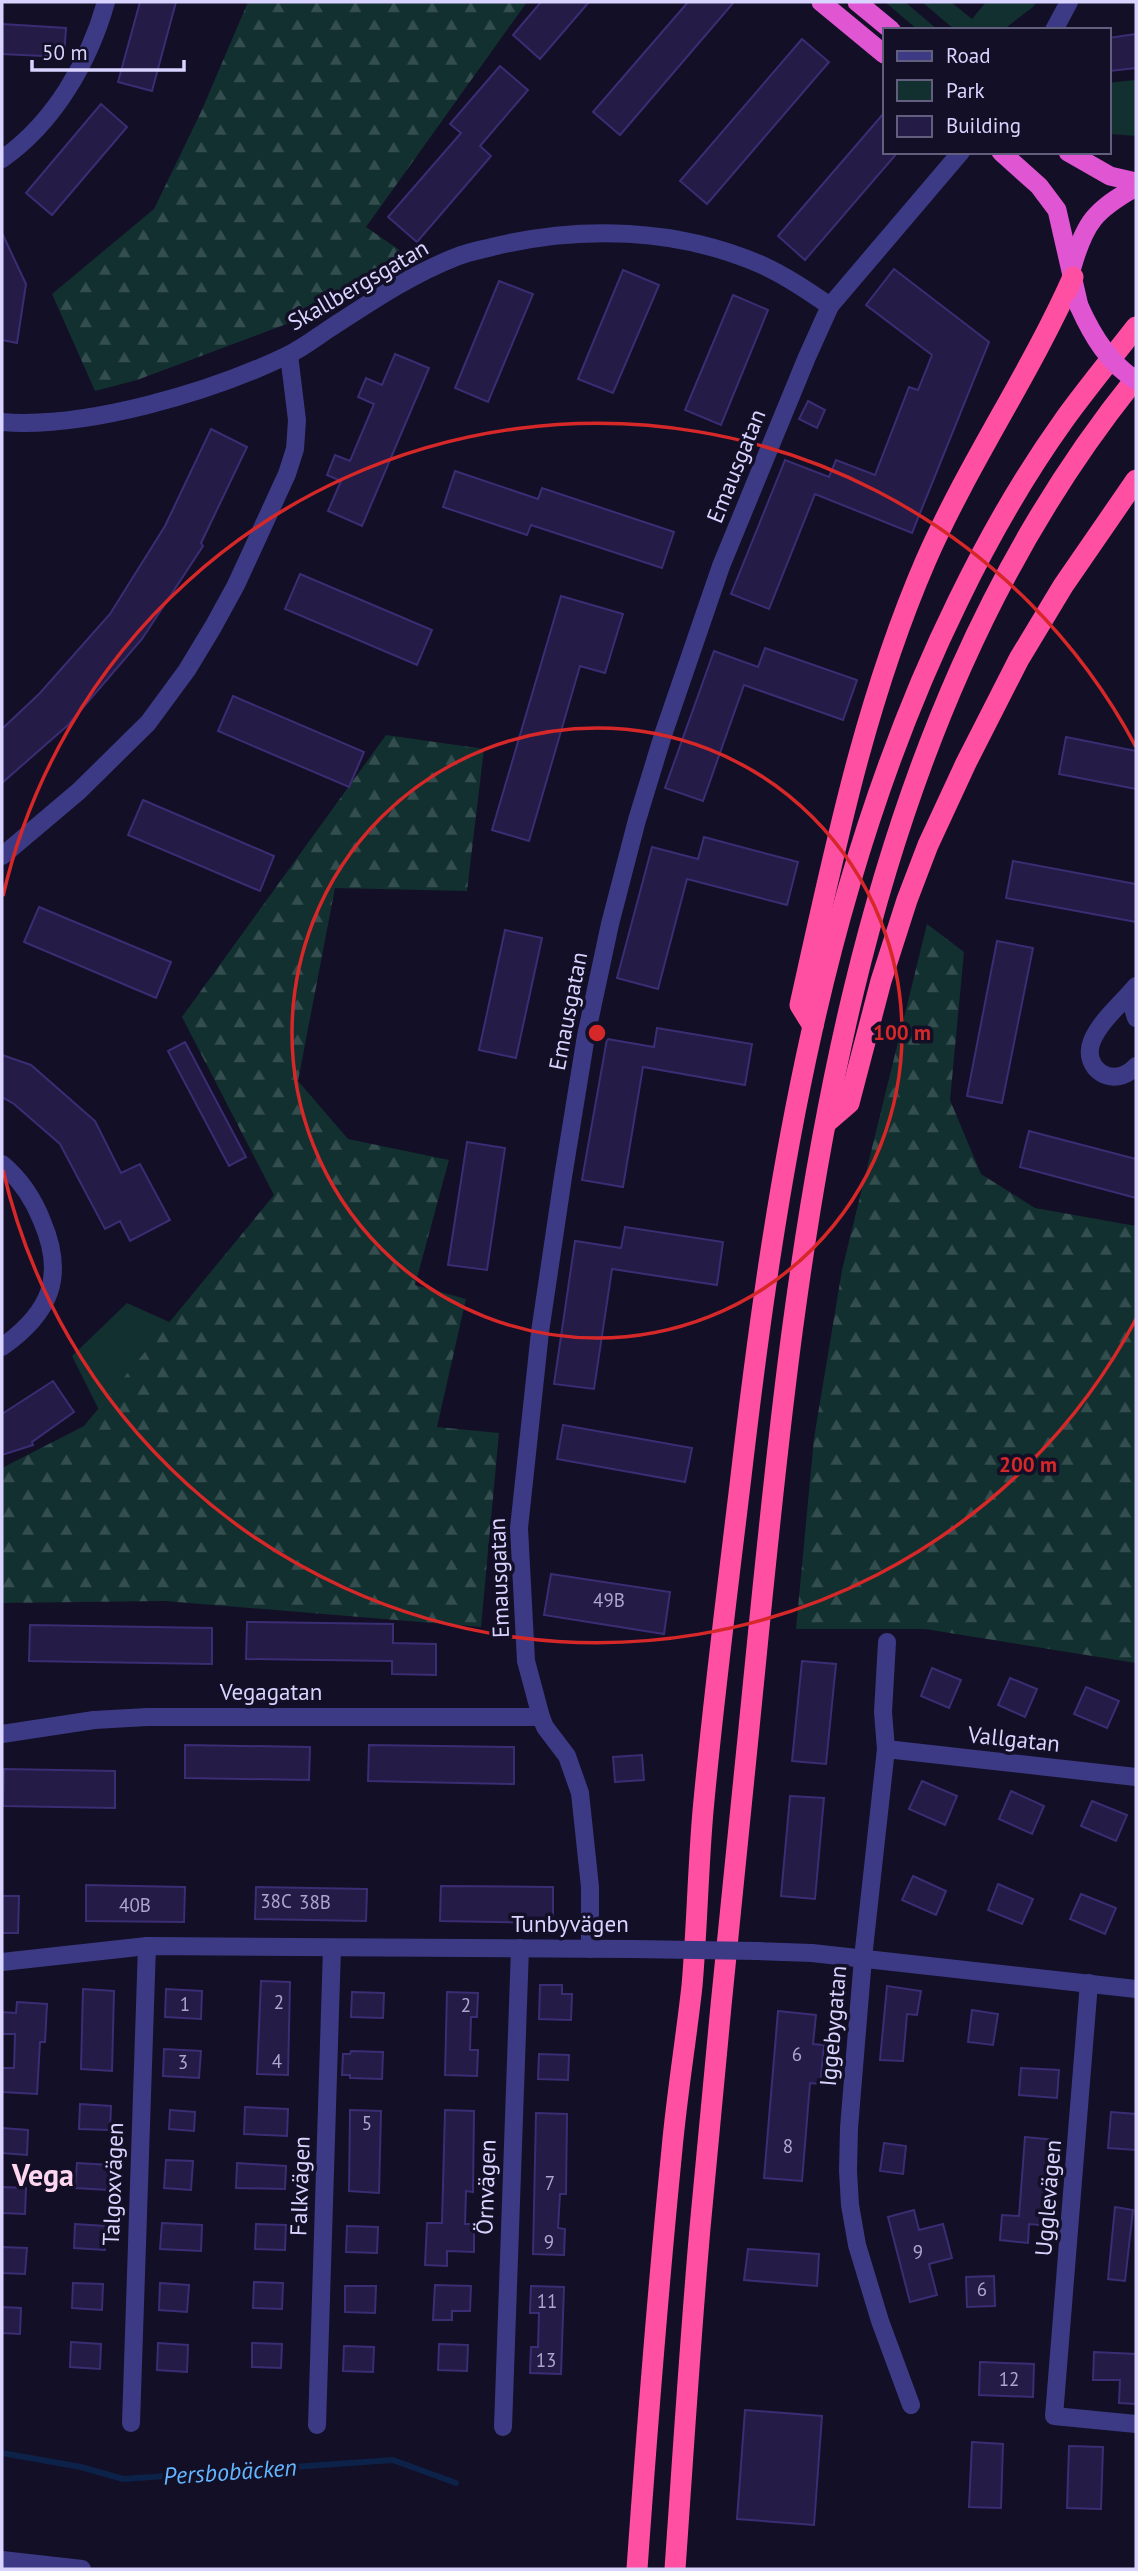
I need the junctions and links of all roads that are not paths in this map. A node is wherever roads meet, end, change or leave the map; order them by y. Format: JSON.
{"nodes":[{"id":1,"x":106,"y":2,"type":"edge"},
{"id":2,"x":821,"y":2,"type":"edge"},
{"id":3,"x":857,"y":2,"type":"edge"},
{"id":4,"x":1069,"y":2,"type":"edge"},
{"id":5,"x":889,"y":28,"type":"edge"},
{"id":6,"x":1055,"y":28,"type":"edge"},
{"id":7,"x":883,"y":53,"type":"edge"},
{"id":8,"x":959,"y":154,"type":"edge"},
{"id":9,"x":1003,"y":154,"type":"edge"},
{"id":10,"x":1072,"y":154,"type":"edge"},
{"id":11,"x":2,"y":159,"type":"edge"},
{"id":12,"x":1136,"y":185,"type":"edge"},
{"id":13,"x":1072,"y":274,"type":"junction"},
{"id":14,"x":830,"y":306,"type":"junction"},
{"id":15,"x":1136,"y":327,"type":"edge"},
{"id":16,"x":289,"y":355,"type":"junction"},
{"id":17,"x":1136,"y":379,"type":"edge"},
{"id":18,"x":2,"y":422,"type":"edge"},
{"id":19,"x":1136,"y":480,"type":"edge"},
{"id":20,"x":2,"y":856,"type":"edge"},
{"id":21,"x":1133,"y":990,"type":"edge"},
{"id":22,"x":1136,"y":1018,"type":"edge"},
{"id":23,"x":813,"y":1026,"type":"junction"},
{"id":24,"x":1136,"y":1066,"type":"edge"},
{"id":25,"x":827,"y":1122,"type":"junction"},
{"id":26,"x":2,"y":1164,"type":"edge"},
{"id":27,"x":2,"y":1347,"type":"edge"},
{"id":28,"x":887,"y":1642,"type":"dead end"},
{"id":29,"x":541,"y":1717,"type":"junction"},
{"id":30,"x":2,"y":1734,"type":"edge"},
{"id":31,"x":886,"y":1749,"type":"junction"},
{"id":32,"x":1136,"y":1777,"type":"edge"},
{"id":33,"x":147,"y":1946,"type":"junction"},
{"id":34,"x":332,"y":1948,"type":"junction"},
{"id":35,"x":520,"y":1948,"type":"junction"},
{"id":36,"x":590,"y":1949,"type":"junction"},
{"id":37,"x":863,"y":1958,"type":"junction"},
{"id":38,"x":2,"y":1962,"type":"edge"},
{"id":39,"x":1089,"y":1983,"type":"junction"},
{"id":40,"x":1136,"y":1989,"type":"edge"},
{"id":41,"x":911,"y":2405,"type":"dead end"},
{"id":42,"x":131,"y":2423,"type":"dead end"},
{"id":43,"x":1136,"y":2424,"type":"edge"},
{"id":44,"x":317,"y":2426,"type":"dead end"},
{"id":45,"x":503,"y":2427,"type":"dead end"},
{"id":46,"x":639,"y":2539,"type":"junction"},
{"id":47,"x":2,"y":2560,"type":"edge"},
{"id":48,"x":82,"y":2569,"type":"edge"},
{"id":49,"x":624,"y":2569,"type":"edge"},
{"id":50,"x":637,"y":2569,"type":"edge"},
{"id":51,"x":675,"y":2569,"type":"edge"}],
"edges":[{"from":1,"to":11,"type":"street"},
{"from":2,"to":7,"type":"highway"},
{"from":3,"to":5,"type":"highway"},
{"from":4,"to":6,"type":"street"},
{"from":8,"to":14,"type":"street","name":"Emausgatan"},
{"from":9,"to":13,"type":"highway"},
{"from":10,"to":12,"type":"highway"},
{"from":12,"to":13,"type":"highway"},
{"from":13,"to":17,"type":"highway","bridge":true},
{"from":13,"to":23,"type":"highway"},
{"from":14,"to":16,"type":"street","name":"Skallbergsgatan"},
{"from":14,"to":29,"type":"street","name":"Emausgatan"},
{"from":15,"to":23,"type":"highway"},
{"from":16,"to":18,"type":"street"},
{"from":16,"to":20,"type":"street","name":"Skallbergsgatan"},
{"from":17,"to":25,"type":"highway"},
{"from":19,"to":25,"type":"highway"},
{"from":21,"to":22,"type":"street"},
{"from":21,"to":24,"type":"street"},
{"from":23,"to":46,"type":"highway"},
{"from":25,"to":51,"type":"highway"},
{"from":26,"to":27,"type":"street"},
{"from":28,"to":31,"type":"street","name":"Iggebygatan"},
{"from":29,"to":30,"type":"street","name":"Vegagatan"},
{"from":29,"to":36,"type":"street","name":"Emausgatan"},
{"from":31,"to":32,"type":"street","name":"Vallgatan"},
{"from":31,"to":37,"type":"street","name":"Iggebygatan"},
{"from":33,"to":34,"type":"street","name":"Tunbyvägen"},
{"from":33,"to":38,"type":"street","name":"Tunbyvägen"},
{"from":33,"to":42,"type":"street","name":"Talgoxvägen"},
{"from":34,"to":35,"type":"street","name":"Tunbyvägen"},
{"from":34,"to":44,"type":"street","name":"Falkvägen"},
{"from":35,"to":36,"type":"street","name":"Tunbyvägen"},
{"from":35,"to":45,"type":"street","name":"Örnvägen"},
{"from":36,"to":37,"type":"street","name":"Tunbyvägen","bridge":true},
{"from":37,"to":39,"type":"street","name":"Tunbyvägen"},
{"from":37,"to":41,"type":"street","name":"Iggebygatan"},
{"from":39,"to":40,"type":"street","name":"Tunbyvägen"},
{"from":39,"to":43,"type":"street","name":"Ugglevägen"},
{"from":46,"to":49,"type":"highway"},
{"from":46,"to":50,"type":"highway"},
{"from":47,"to":48,"type":"street"}]}
